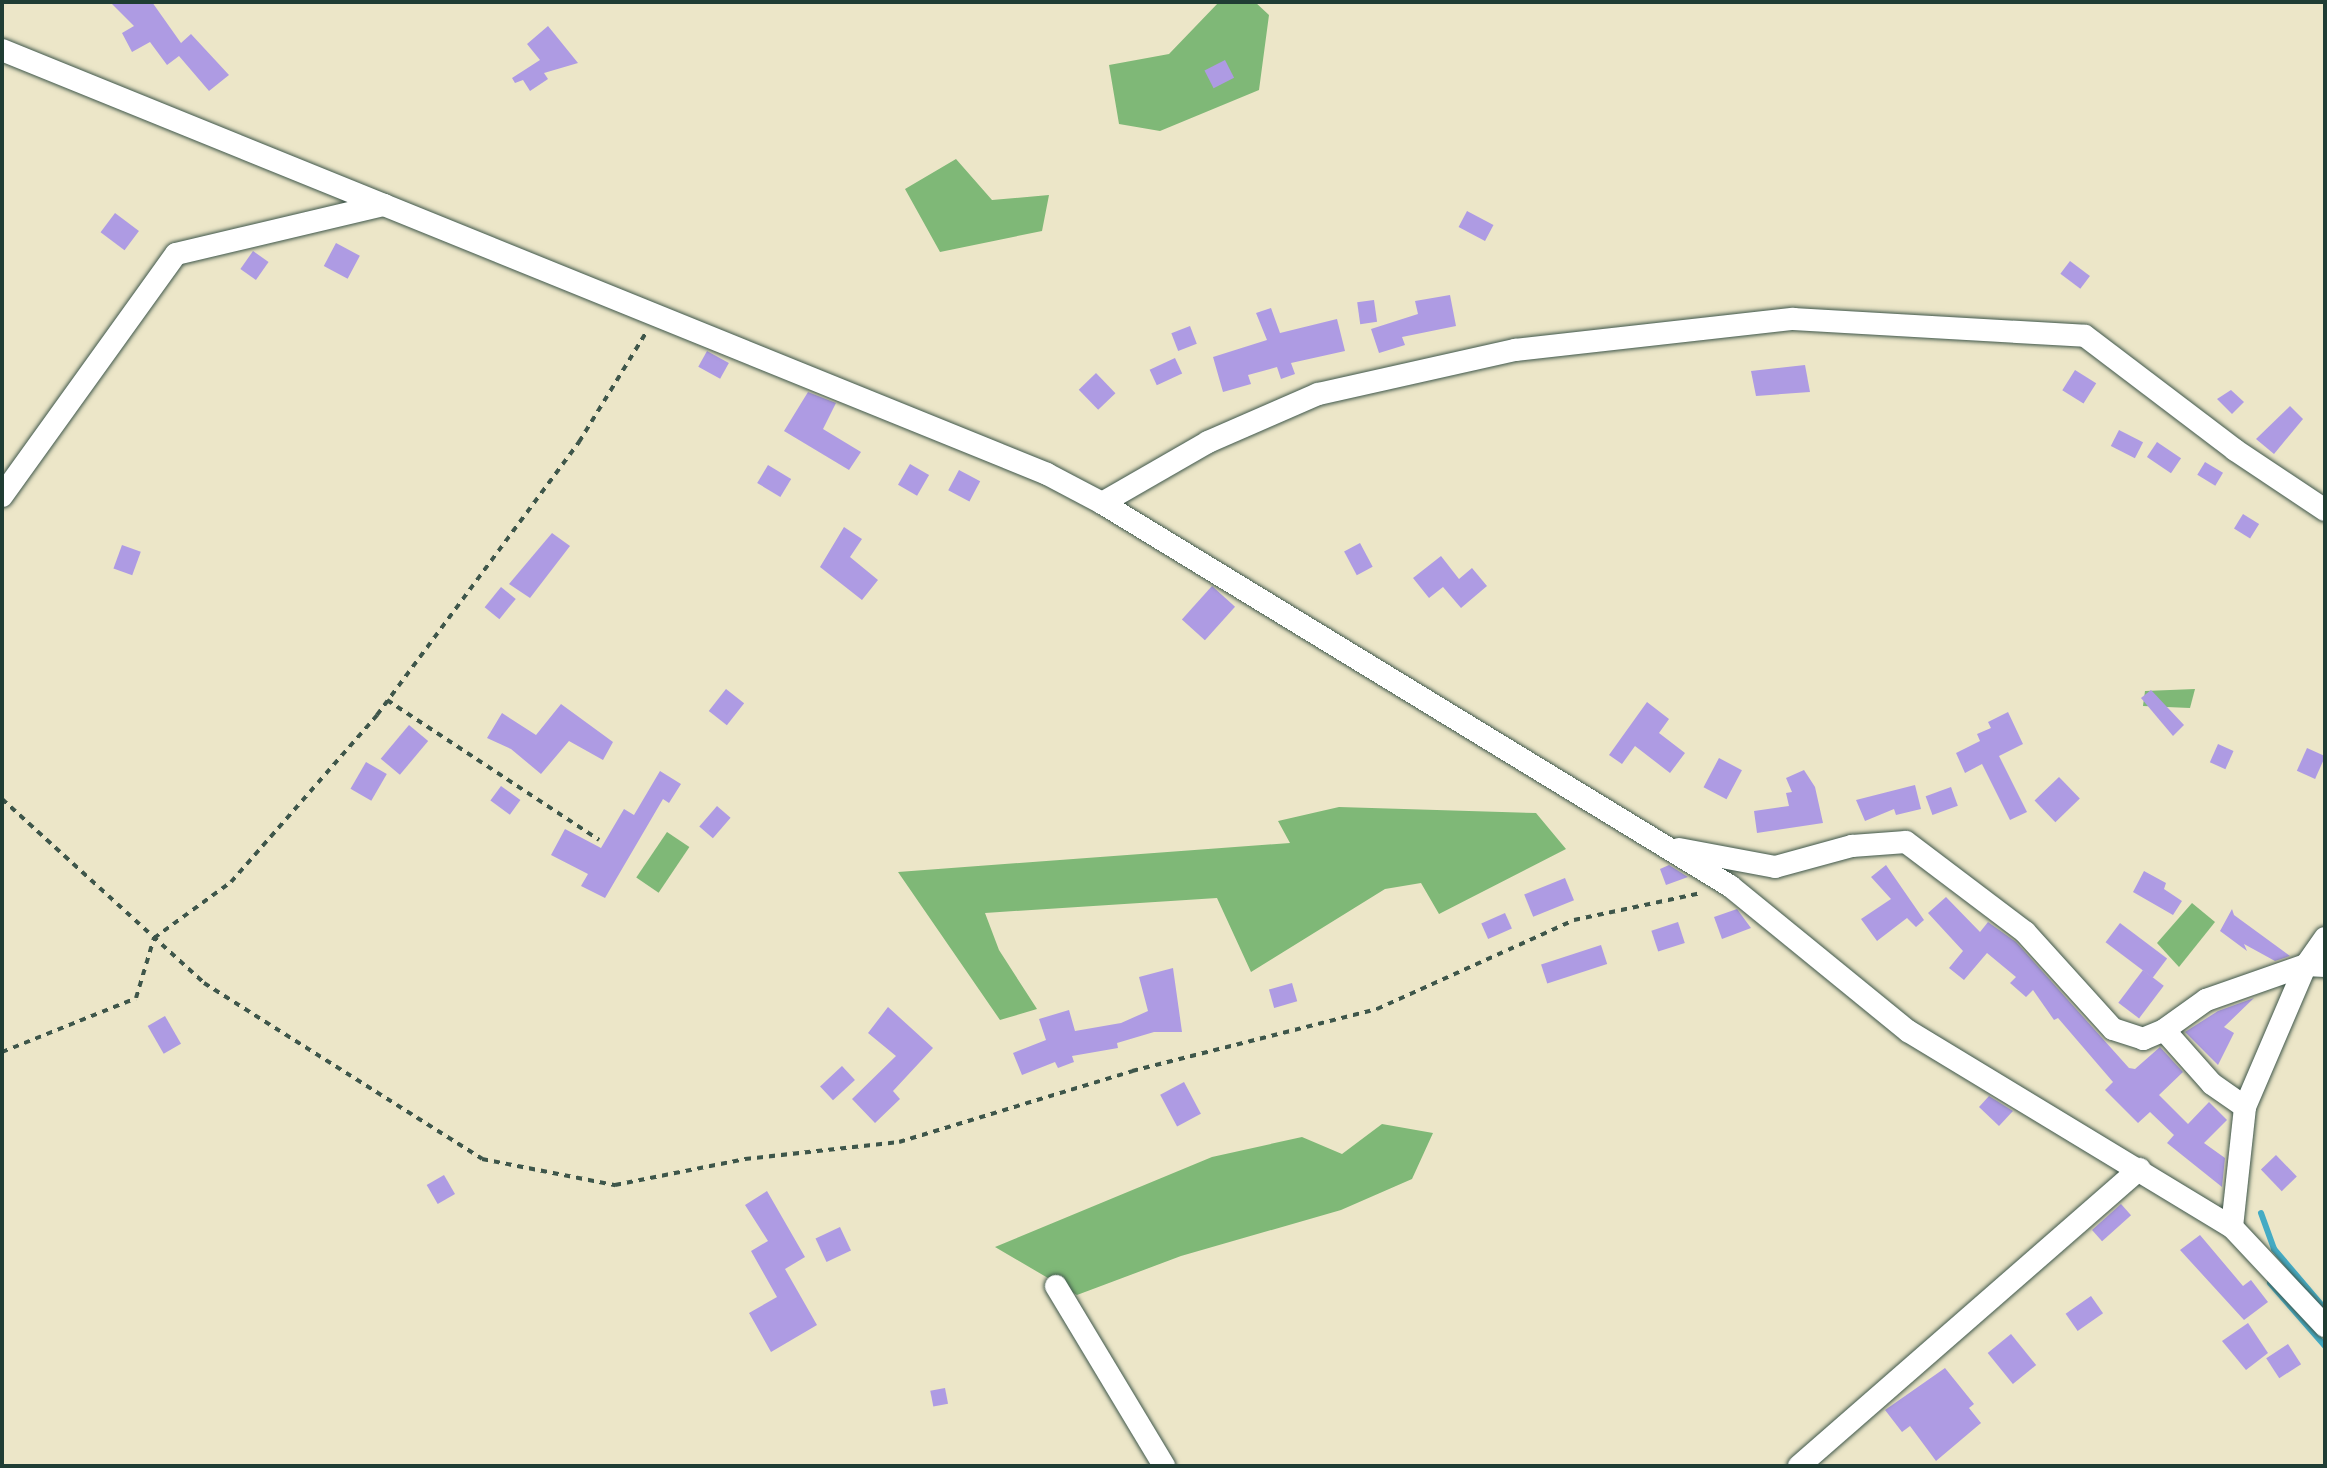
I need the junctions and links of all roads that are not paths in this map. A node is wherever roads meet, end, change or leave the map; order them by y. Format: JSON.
{"nodes":[{"id":1,"x":2,"y":50,"type":"edge"},
{"id":2,"x":384,"y":205,"type":"junction"},
{"id":3,"x":2,"y":496,"type":"edge"},
{"id":4,"x":1102,"y":503,"type":"junction"},
{"id":5,"x":2325,"y":510,"type":"edge"},
{"id":6,"x":1662,"y":846,"type":"junction"},
{"id":7,"x":2325,"y":938,"type":"edge"},
{"id":8,"x":2315,"y":965,"type":"edge"},
{"id":9,"x":2164,"y":1030,"type":"junction"},
{"id":10,"x":2245,"y":1107,"type":"junction"},
{"id":11,"x":2140,"y":1169,"type":"junction"},
{"id":12,"x":2232,"y":1227,"type":"junction"},
{"id":13,"x":1056,"y":1286,"type":"dead end"},
{"id":14,"x":2325,"y":1326,"type":"edge"},
{"id":15,"x":1164,"y":1466,"type":"edge"},
{"id":16,"x":1799,"y":1466,"type":"edge"}],
"edges":[{"from":1,"to":2,"type":"street"},
{"from":2,"to":3,"type":"street"},
{"from":2,"to":4,"type":"street"},
{"from":4,"to":5,"type":"street"},
{"from":4,"to":6,"type":"street"},
{"from":6,"to":9,"type":"street"},
{"from":6,"to":11,"type":"street"},
{"from":7,"to":8,"type":"street"},
{"from":8,"to":9,"type":"street"},
{"from":8,"to":10,"type":"street"},
{"from":9,"to":10,"type":"street"},
{"from":10,"to":12,"type":"street"},
{"from":11,"to":12,"type":"street"},
{"from":11,"to":16,"type":"street"},
{"from":12,"to":14,"type":"street"},
{"from":13,"to":15,"type":"street"}]}
